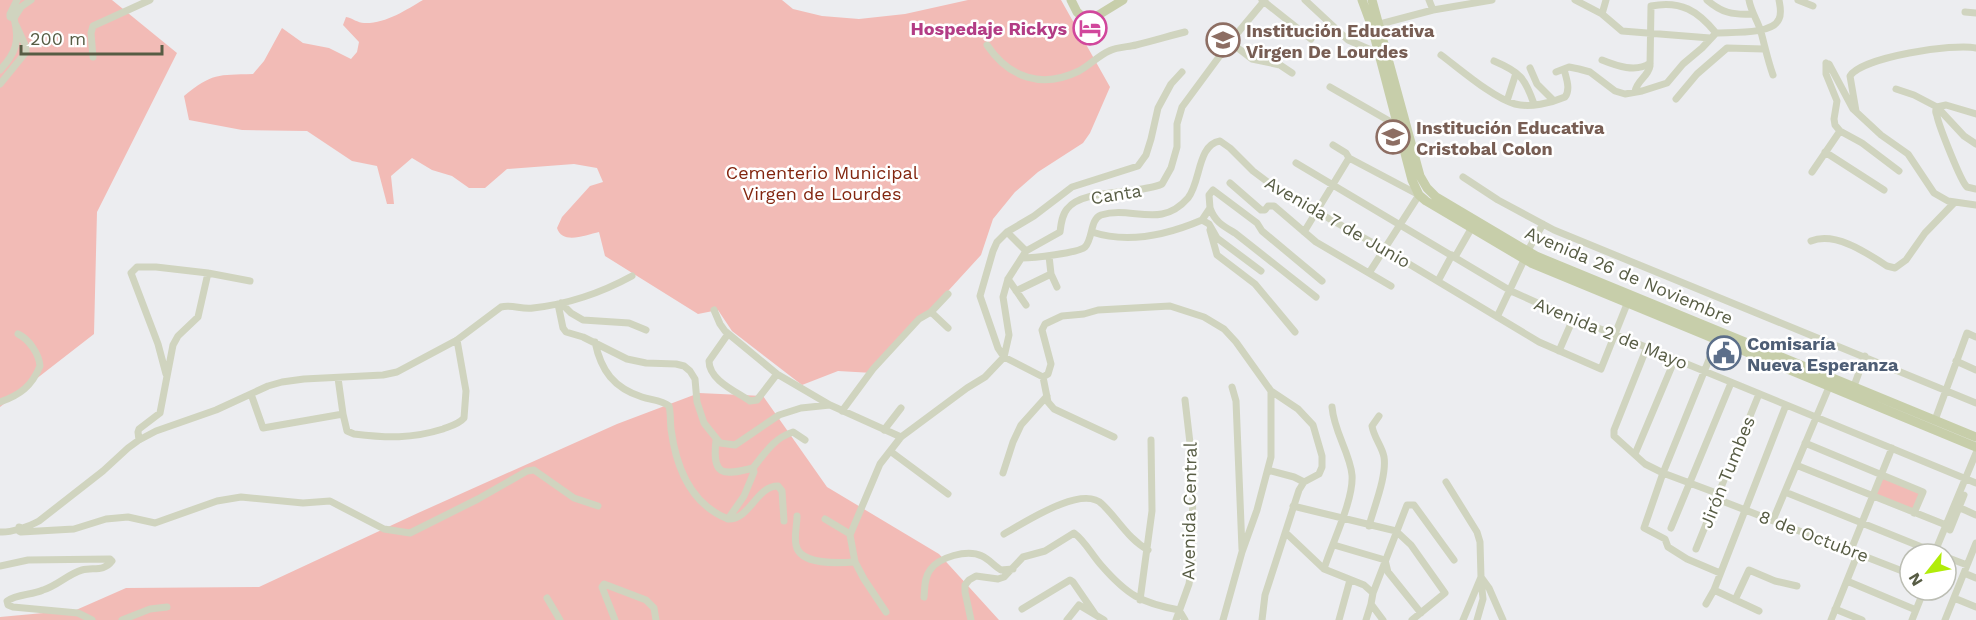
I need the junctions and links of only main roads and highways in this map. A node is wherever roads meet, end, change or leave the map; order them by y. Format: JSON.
{"nodes":[{"id":1,"x":1071,"y":0,"type":"edge"},
{"id":2,"x":1123,"y":0,"type":"edge"},
{"id":3,"x":1362,"y":0,"type":"edge"},
{"id":4,"x":1372,"y":0,"type":"edge"},
{"id":5,"x":1393,"y":89,"type":"junction"},
{"id":6,"x":1526,"y":256,"type":"junction"},
{"id":7,"x":1671,"y":317,"type":"junction"},
{"id":8,"x":1976,"y":437,"type":"edge"},
{"id":9,"x":1976,"y":447,"type":"edge"}],
"edges":[{"from":1,"to":2,"type":"main road"},
{"from":3,"to":5,"type":"main road","name":"Avenida 26 de Noviembre"},
{"from":4,"to":5,"type":"main road","name":"Avenida 26 de Noviembre"},
{"from":5,"to":6,"type":"main road","name":"Avenida 26 de Noviembre"},
{"from":5,"to":6,"type":"main road","name":"Avenida 26 de Noviembre"},
{"from":6,"to":7,"type":"main road","name":"Avenida 26 de Noviembre"},
{"from":6,"to":7,"type":"main road","name":"Avenida 26 de Noviembre"},
{"from":7,"to":8,"type":"main road","name":"Avenida 26 de Noviembre"},
{"from":7,"to":9,"type":"main road","name":"Avenida 26 de Noviembre"}]}
